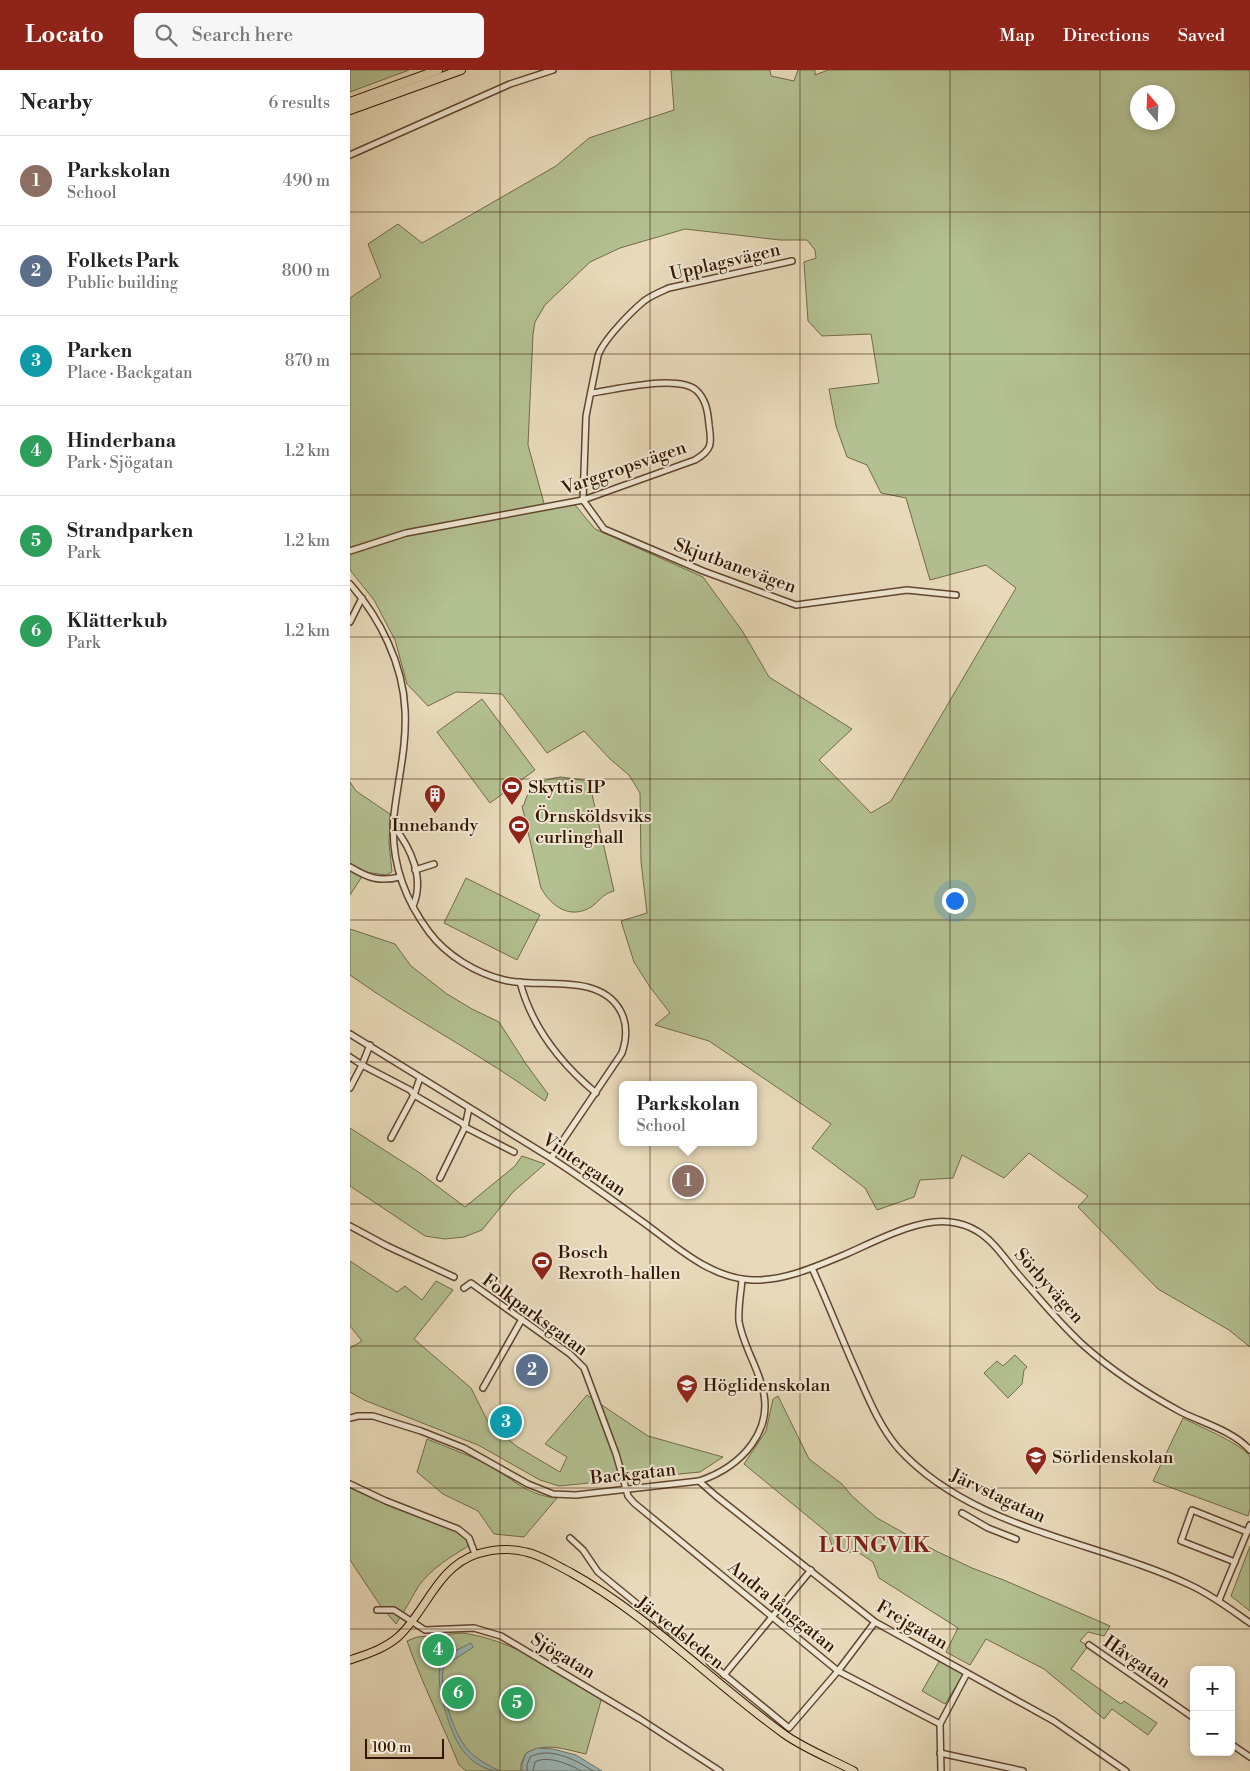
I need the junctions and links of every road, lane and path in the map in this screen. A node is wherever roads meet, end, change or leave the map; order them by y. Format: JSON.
{"nodes":[{"id":1,"x":438,"y":70,"type":"edge"},
{"id":2,"x":461,"y":70,"type":"edge"},
{"id":3,"x":553,"y":70,"type":"edge"},
{"id":4,"x":350,"y":102,"type":"edge"},
{"id":5,"x":350,"y":110,"type":"edge"},
{"id":6,"x":350,"y":155,"type":"edge"},
{"id":7,"x":792,"y":261,"type":"dead end"},
{"id":8,"x":591,"y":393,"type":"junction"},
{"id":9,"x":583,"y":500,"type":"junction"},
{"id":10,"x":350,"y":551,"type":"edge"},
{"id":11,"x":350,"y":584,"type":"edge"},
{"id":12,"x":956,"y":595,"type":"dead end"},
{"id":13,"x":362,"y":598,"type":"junction"},
{"id":14,"x":350,"y":622,"type":"edge"},
{"id":15,"x":394,"y":827,"type":"junction"},
{"id":16,"x":434,"y":864,"type":"dead end"},
{"id":17,"x":350,"y":867,"type":"edge"},
{"id":18,"x":415,"y":870,"type":"junction"},
{"id":19,"x":400,"y":877,"type":"junction"},
{"id":20,"x":413,"y":906,"type":"junction"},
{"id":21,"x":520,"y":982,"type":"junction"},
{"id":22,"x":350,"y":1034,"type":"edge"},
{"id":23,"x":370,"y":1045,"type":"junction"},
{"id":24,"x":350,"y":1056,"type":"edge"},
{"id":25,"x":362,"y":1065,"type":"junction"},
{"id":26,"x":420,"y":1078,"type":"junction"},
{"id":27,"x":350,"y":1088,"type":"edge"},
{"id":28,"x":596,"y":1093,"type":"junction"},
{"id":29,"x":414,"y":1095,"type":"junction"},
{"id":30,"x":470,"y":1108,"type":"junction"},
{"id":31,"x":465,"y":1127,"type":"junction"},
{"id":32,"x":391,"y":1138,"type":"dead end"},
{"id":33,"x":514,"y":1152,"type":"dead end"},
{"id":34,"x":551,"y":1158,"type":"junction"},
{"id":35,"x":440,"y":1178,"type":"dead end"},
{"id":36,"x":350,"y":1226,"type":"edge"},
{"id":37,"x":812,"y":1268,"type":"junction"},
{"id":38,"x":454,"y":1277,"type":"dead end"},
{"id":39,"x":742,"y":1279,"type":"junction"},
{"id":40,"x":464,"y":1288,"type":"dead end"},
{"id":41,"x":522,"y":1319,"type":"junction"},
{"id":42,"x":483,"y":1388,"type":"dead end"},
{"id":43,"x":350,"y":1418,"type":"edge"},
{"id":44,"x":1250,"y":1450,"type":"edge"},
{"id":45,"x":699,"y":1481,"type":"junction"},
{"id":46,"x":350,"y":1484,"type":"edge"},
{"id":47,"x":626,"y":1488,"type":"junction"},
{"id":48,"x":962,"y":1513,"type":"dead end"},
{"id":49,"x":1250,"y":1525,"type":"edge"},
{"id":50,"x":1247,"y":1532,"type":"junction"},
{"id":51,"x":570,"y":1538,"type":"dead end"},
{"id":52,"x":1016,"y":1539,"type":"dead end"},
{"id":53,"x":475,"y":1554,"type":"junction"},
{"id":54,"x":1235,"y":1562,"type":"junction"},
{"id":55,"x":811,"y":1570,"type":"junction"},
{"id":56,"x":1218,"y":1600,"type":"junction"},
{"id":57,"x":377,"y":1610,"type":"dead end"},
{"id":58,"x":773,"y":1618,"type":"junction"},
{"id":59,"x":412,"y":1622,"type":"junction"},
{"id":60,"x":875,"y":1622,"type":"junction"},
{"id":61,"x":1250,"y":1623,"type":"edge"},
{"id":62,"x":693,"y":1644,"type":"junction"},
{"id":63,"x":1089,"y":1645,"type":"dead end"},
{"id":64,"x":685,"y":1655,"type":"junction"},
{"id":65,"x":350,"y":1660,"type":"edge"},
{"id":66,"x":838,"y":1671,"type":"junction"},
{"id":67,"x":966,"y":1673,"type":"junction"},
{"id":68,"x":724,"y":1675,"type":"junction"},
{"id":69,"x":1190,"y":1715,"type":"edge"},
{"id":70,"x":940,"y":1724,"type":"junction"},
{"id":71,"x":1235,"y":1747,"type":"edge"},
{"id":72,"x":940,"y":1753,"type":"junction"},
{"id":73,"x":1250,"y":1757,"type":"edge"},
{"id":74,"x":1123,"y":1770,"type":"edge"},
{"id":75,"x":720,"y":1771,"type":"edge"},
{"id":76,"x":854,"y":1771,"type":"edge"},
{"id":77,"x":941,"y":1771,"type":"edge"},
{"id":78,"x":1023,"y":1771,"type":"edge"}],
"edges":[{"from":1,"to":4,"type":"highway"},
{"from":2,"to":5,"type":"highway"},
{"from":3,"to":6,"type":"street"},
{"from":7,"to":8,"type":"street","name":"Upplagsvägen"},
{"from":8,"to":9,"type":"street","name":"Upplagsvägen"},
{"from":8,"to":9,"type":"street","name":"Varggropsvägen"},
{"from":9,"to":10,"type":"street","name":"Varggropsvägen"},
{"from":9,"to":12,"type":"street","name":"Skjutbanevägen"},
{"from":11,"to":13,"type":"street"},
{"from":13,"to":14,"type":"street"},
{"from":13,"to":15,"type":"street"},
{"from":15,"to":18,"type":"street"},
{"from":15,"to":19,"type":"street"},
{"from":16,"to":18,"type":"street"},
{"from":17,"to":19,"type":"street"},
{"from":18,"to":20,"type":"street"},
{"from":19,"to":20,"type":"street"},
{"from":20,"to":21,"type":"street"},
{"from":21,"to":28,"type":"street"},
{"from":21,"to":28,"type":"street"},
{"from":22,"to":23,"type":"street","name":"Vintergatan"},
{"from":23,"to":25,"type":"street"},
{"from":23,"to":26,"type":"street","name":"Vintergatan"},
{"from":24,"to":25,"type":"street"},
{"from":25,"to":27,"type":"street"},
{"from":25,"to":29,"type":"street"},
{"from":26,"to":29,"type":"street"},
{"from":26,"to":30,"type":"street","name":"Vintergatan"},
{"from":28,"to":34,"type":"street"},
{"from":29,"to":31,"type":"street"},
{"from":29,"to":32,"type":"street"},
{"from":30,"to":31,"type":"street"},
{"from":30,"to":34,"type":"street","name":"Vintergatan"},
{"from":31,"to":33,"type":"street"},
{"from":31,"to":35,"type":"street"},
{"from":34,"to":39,"type":"street","name":"Vintergatan"},
{"from":36,"to":38,"type":"street"},
{"from":37,"to":39,"type":"street","name":"Vintergatan"},
{"from":37,"to":44,"type":"street","name":"Sörbyvägen"},
{"from":37,"to":56,"type":"street","name":"Järvstagatan"},
{"from":39,"to":45,"type":"street","name":"Backgatan"},
{"from":40,"to":41,"type":"street","name":"Folkparksgatan"},
{"from":41,"to":42,"type":"street"},
{"from":41,"to":47,"type":"street","name":"Folkparksgatan"},
{"from":43,"to":47,"type":"street","name":"Backgatan"},
{"from":45,"to":47,"type":"street","name":"Backgatan"},
{"from":45,"to":55,"type":"street","name":"Frejgatan"},
{"from":46,"to":53,"type":"street"},
{"from":47,"to":58,"type":"street","name":"Andra långgatan"},
{"from":48,"to":52,"type":"street"},
{"from":49,"to":50,"type":"street"},
{"from":50,"to":54,"type":"street"},
{"from":50,"to":54,"type":"street"},
{"from":51,"to":62,"type":"street"},
{"from":53,"to":59,"type":"main road"},
{"from":53,"to":64,"type":"main road","name":"Järvedsleden"},
{"from":54,"to":56,"type":"street"},
{"from":55,"to":58,"type":"street"},
{"from":55,"to":60,"type":"street","name":"Frejgatan"},
{"from":56,"to":61,"type":"street","name":"Järvstagatan"},
{"from":57,"to":59,"type":"street","name":"Sjögatan"},
{"from":58,"to":66,"type":"street","name":"Andra långgatan"},
{"from":58,"to":68,"type":"street"},
{"from":59,"to":65,"type":"main road"},
{"from":59,"to":75,"type":"street","name":"Sjögatan"},
{"from":60,"to":66,"type":"street"},
{"from":60,"to":67,"type":"street","name":"Frejgatan"},
{"from":62,"to":64,"type":"street"},
{"from":62,"to":68,"type":"street"},
{"from":63,"to":69,"type":"street","name":"Håvgatan"},
{"from":64,"to":76,"type":"main road","name":"Järvedsleden"},
{"from":66,"to":68,"type":"street"},
{"from":66,"to":70,"type":"street","name":"Andra långgatan"},
{"from":67,"to":70,"type":"street"},
{"from":67,"to":74,"type":"street","name":"Frejgatan"},
{"from":70,"to":72,"type":"street"},
{"from":71,"to":73,"type":"street"},
{"from":72,"to":77,"type":"street"},
{"from":72,"to":78,"type":"street"}]}
